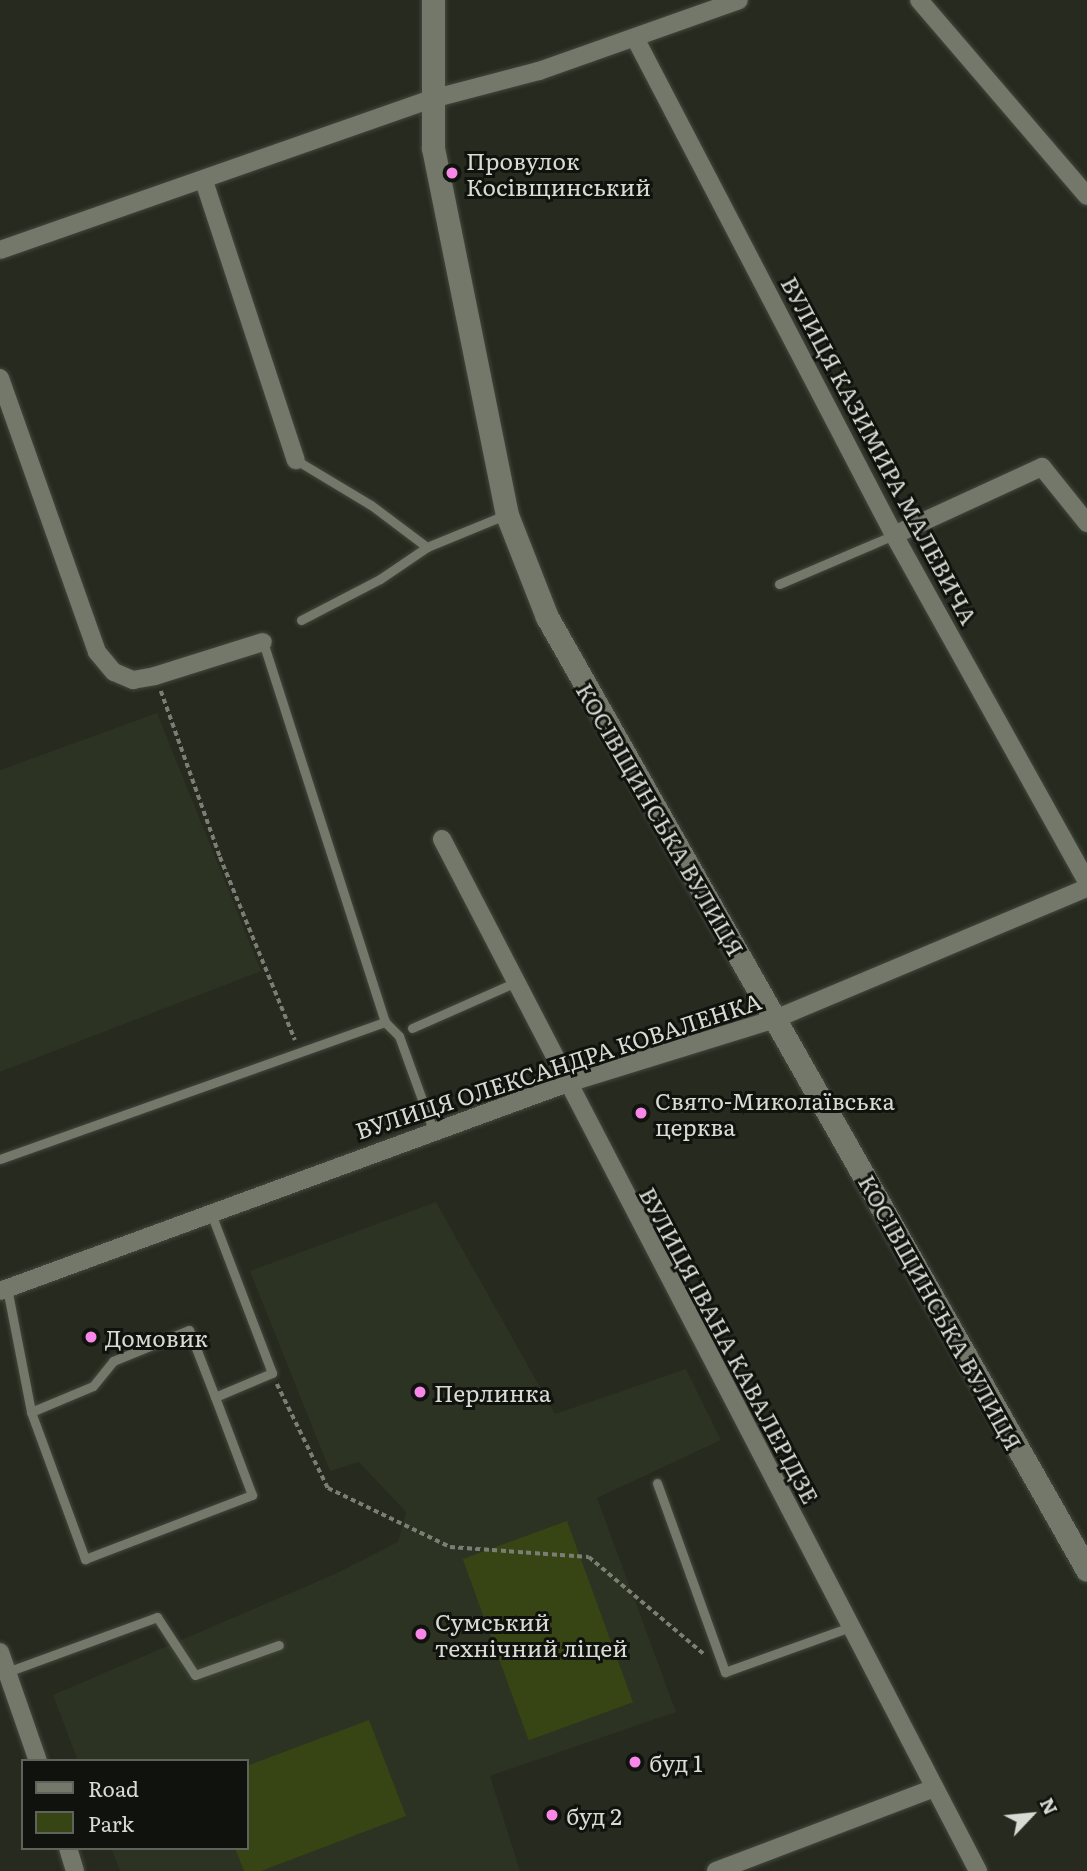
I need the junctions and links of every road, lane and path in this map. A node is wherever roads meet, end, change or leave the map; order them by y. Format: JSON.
{"nodes":[{"id":1,"x":433,"y":0,"type":"edge"},
{"id":2,"x":738,"y":0,"type":"edge"},
{"id":3,"x":919,"y":0,"type":"edge"},
{"id":4,"x":635,"y":37,"type":"junction"},
{"id":5,"x":432,"y":99,"type":"junction"},
{"id":6,"x":204,"y":181,"type":"junction"},
{"id":7,"x":1087,"y":196,"type":"edge"},
{"id":8,"x":0,"y":250,"type":"edge"},
{"id":9,"x":0,"y":379,"type":"edge"},
{"id":10,"x":296,"y":460,"type":"joint"},
{"id":11,"x":507,"y":515,"type":"junction"},
{"id":12,"x":1087,"y":523,"type":"edge"},
{"id":13,"x":894,"y":535,"type":"junction"},
{"id":14,"x":427,"y":547,"type":"junction"},
{"id":15,"x":779,"y":584,"type":"dead end"},
{"id":16,"x":301,"y":620,"type":"dead end"},
{"id":17,"x":263,"y":642,"type":"joint"},
{"id":18,"x":155,"y":676,"type":"junction"},
{"id":19,"x":442,"y":839,"type":"dead end"},
{"id":20,"x":1087,"y":881,"type":"edge"},
{"id":21,"x":1087,"y":888,"type":"edge"},
{"id":22,"x":514,"y":983,"type":"junction"},
{"id":23,"x":775,"y":1019,"type":"junction"},
{"id":24,"x":385,"y":1022,"type":"junction"},
{"id":25,"x":412,"y":1028,"type":"dead end"},
{"id":26,"x":300,"y":1052,"type":"junction"},
{"id":27,"x":565,"y":1084,"type":"junction"},
{"id":28,"x":433,"y":1130,"type":"junction"},
{"id":29,"x":0,"y":1159,"type":"edge"},
{"id":30,"x":211,"y":1212,"type":"junction"},
{"id":31,"x":4,"y":1289,"type":"edge"},
{"id":32,"x":272,"y":1373,"type":"junction"},
{"id":33,"x":215,"y":1397,"type":"junction"},
{"id":34,"x":31,"y":1412,"type":"junction"},
{"id":35,"x":657,"y":1483,"type":"dead end"},
{"id":36,"x":1087,"y":1570,"type":"edge"},
{"id":37,"x":850,"y":1628,"type":"junction"},
{"id":38,"x":279,"y":1645,"type":"dead end"},
{"id":39,"x":0,"y":1652,"type":"edge"},
{"id":40,"x":8,"y":1672,"type":"junction"},
{"id":41,"x":725,"y":1672,"type":"junction"},
{"id":42,"x":8,"y":1701,"type":"edge"},
{"id":43,"x":37,"y":1759,"type":"edge"},
{"id":44,"x":935,"y":1788,"type":"junction"},
{"id":45,"x":69,"y":1850,"type":"edge"},
{"id":46,"x":75,"y":1871,"type":"edge"},
{"id":47,"x":716,"y":1871,"type":"edge"},
{"id":48,"x":978,"y":1871,"type":"edge"}],
"edges":[{"from":1,"to":5,"type":"street","name":"КОСІВЩИНСЬКА ВУЛИЦЯ"},
{"from":2,"to":4,"type":"street"},
{"from":3,"to":7,"type":"street"},
{"from":4,"to":5,"type":"street"},
{"from":4,"to":13,"type":"street","name":"ВУЛИЦЯ КАЗИМИРА МАЛЕВИЧА"},
{"from":5,"to":6,"type":"street"},
{"from":5,"to":11,"type":"street","name":"КОСІВЩИНСЬКА ВУЛИЦЯ"},
{"from":6,"to":8,"type":"street"},
{"from":6,"to":10,"type":"street"},
{"from":9,"to":18,"type":"street"},
{"from":10,"to":14,"type":"lane"},
{"from":11,"to":14,"type":"lane"},
{"from":11,"to":23,"type":"street","name":"КОСІВЩИНСЬКА ВУЛИЦЯ"},
{"from":12,"to":13,"type":"street"},
{"from":13,"to":15,"type":"lane"},
{"from":13,"to":20,"type":"street","name":"ВУЛИЦЯ КАЗИМИРА МАЛЕВИЧА"},
{"from":14,"to":16,"type":"lane"},
{"from":17,"to":18,"type":"street"},
{"from":17,"to":24,"type":"lane"},
{"from":18,"to":26,"type":"path"},
{"from":19,"to":22,"type":"street","name":"ВУЛИЦЯ ІВАНА КАВАЛЕРІДЗЕ"},
{"from":21,"to":23,"type":"street","name":"ВУЛИЦЯ ОЛЕКСАНДРА КОВАЛЕНКА"},
{"from":22,"to":25,"type":"lane"},
{"from":22,"to":27,"type":"street","name":"ВУЛИЦЯ ІВАНА КАВАЛЕРІДЗЕ"},
{"from":23,"to":27,"type":"street","name":"ВУЛИЦЯ ОЛЕКСАНДРА КОВАЛЕНКА"},
{"from":23,"to":36,"type":"street","name":"КОСІВЩИНСЬКА ВУЛИЦЯ"},
{"from":24,"to":26,"type":"lane"},
{"from":24,"to":28,"type":"lane"},
{"from":26,"to":29,"type":"lane"},
{"from":27,"to":28,"type":"street","name":"ВУЛИЦЯ ОЛЕКСАНДРА КОВАЛЕНКА"},
{"from":27,"to":37,"type":"street","name":"ВУЛИЦЯ ІВАНА КАВАЛЕРІДЗЕ"},
{"from":28,"to":30,"type":"street","name":"ВУЛИЦЯ ОЛЕКСАНДРА КОВАЛЕНКА"},
{"from":30,"to":31,"type":"street","name":"ВУЛИЦЯ ОЛЕКСАНДРА КОВАЛЕНКА"},
{"from":30,"to":32,"type":"lane"},
{"from":31,"to":34,"type":"lane"},
{"from":32,"to":33,"type":"lane"},
{"from":32,"to":41,"type":"path"},
{"from":33,"to":34,"type":"lane"},
{"from":33,"to":34,"type":"lane"},
{"from":35,"to":41,"type":"lane"},
{"from":37,"to":41,"type":"lane"},
{"from":37,"to":44,"type":"street","name":"ВУЛИЦЯ ІВАНА КАВАЛЕРІДЗЕ"},
{"from":38,"to":40,"type":"lane"},
{"from":39,"to":40,"type":"street"},
{"from":40,"to":42,"type":"street"},
{"from":42,"to":43,"type":"street"},
{"from":44,"to":47,"type":"street"},
{"from":44,"to":48,"type":"street","name":"ВУЛИЦЯ ІВАНА КАВАЛЕРІДЗЕ"},
{"from":45,"to":46,"type":"street"}]}
